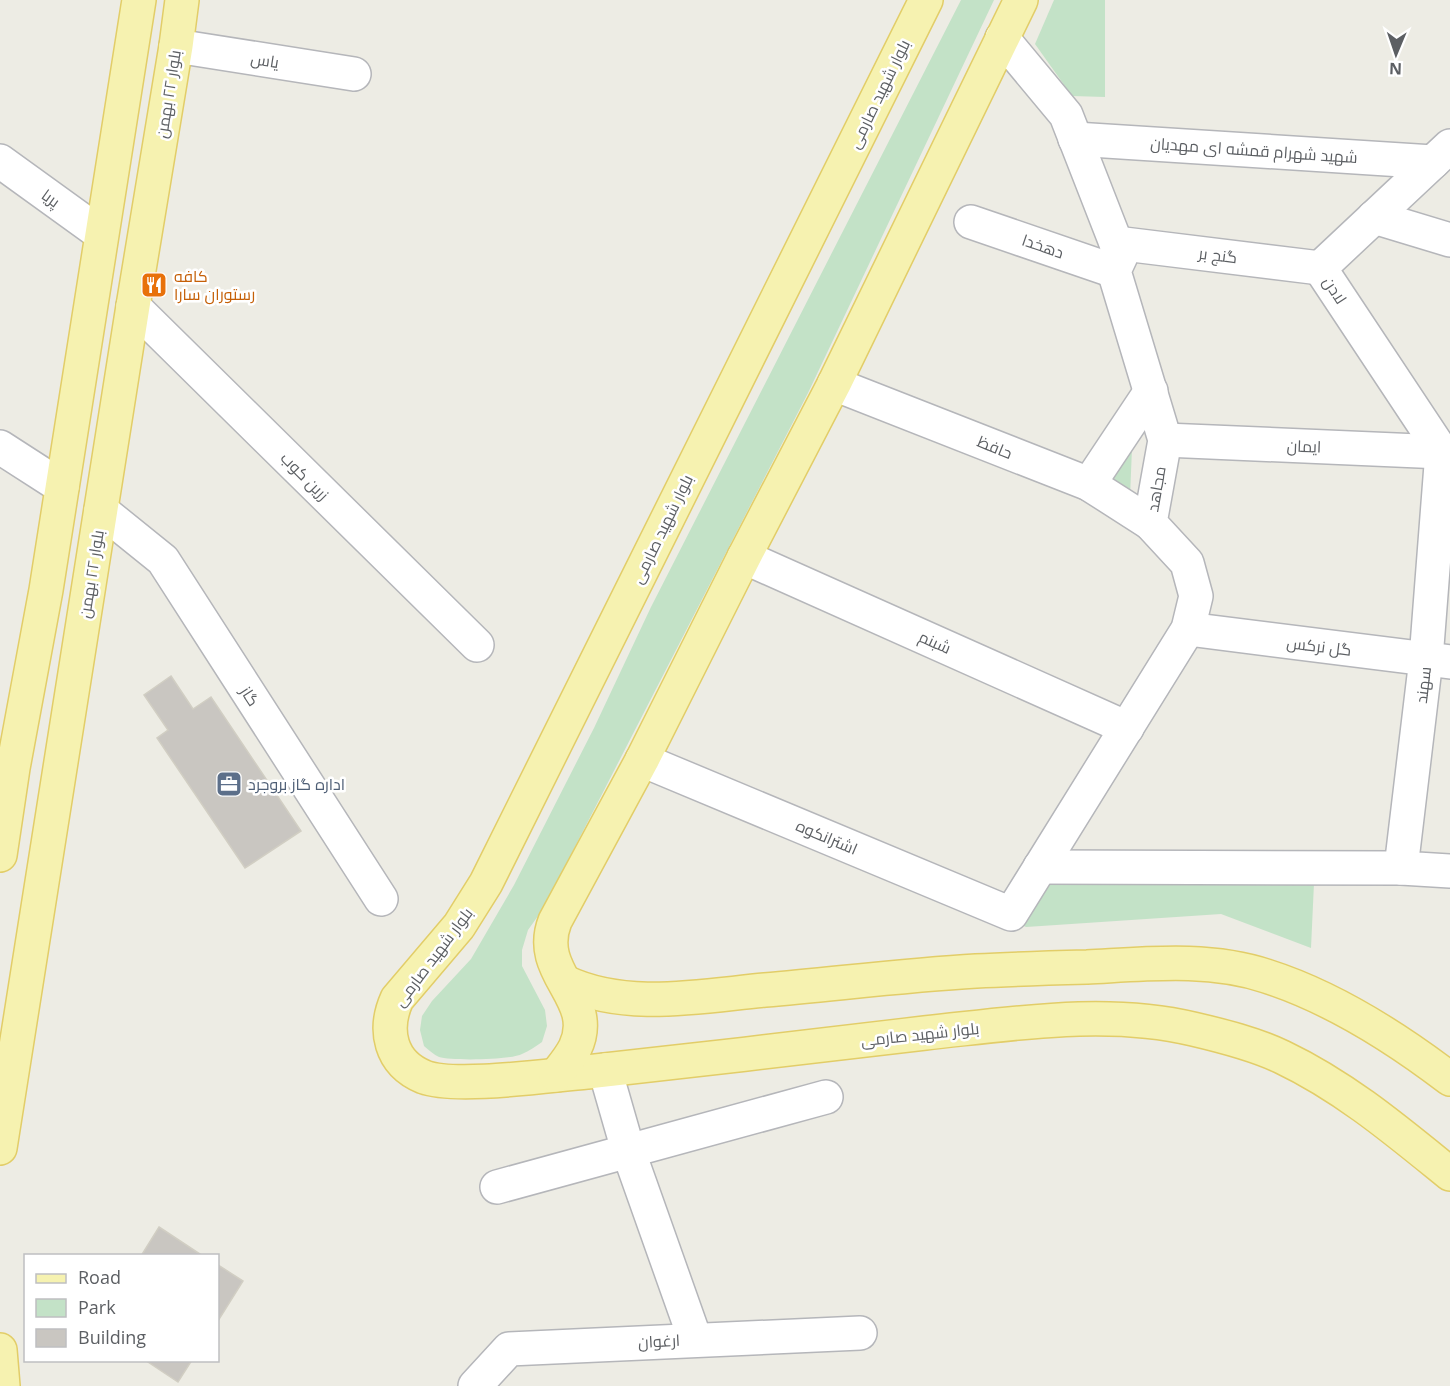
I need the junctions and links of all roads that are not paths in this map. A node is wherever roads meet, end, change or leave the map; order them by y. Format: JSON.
{"nodes":[{"id":1,"x":139,"y":0,"type":"edge"},
{"id":2,"x":182,"y":0,"type":"edge"},
{"id":3,"x":926,"y":0,"type":"edge"},
{"id":4,"x":1021,"y":0,"type":"edge"},
{"id":5,"x":1002,"y":38,"type":"junction"},
{"id":6,"x":176,"y":46,"type":"junction"},
{"id":7,"x":354,"y":74,"type":"dead end"},
{"id":8,"x":1075,"y":139,"type":"junction"},
{"id":9,"x":1442,"y":154,"type":"edge"},
{"id":10,"x":0,"y":161,"type":"edge"},
{"id":11,"x":1374,"y":217,"type":"junction"},
{"id":12,"x":970,"y":222,"type":"dead end"},
{"id":13,"x":101,"y":234,"type":"junction"},
{"id":14,"x":1450,"y":240,"type":"edge"},
{"id":15,"x":1115,"y":257,"type":"junction"},
{"id":16,"x":1320,"y":268,"type":"junction"},
{"id":17,"x":133,"y":306,"type":"junction"},
{"id":18,"x":834,"y":384,"type":"junction"},
{"id":19,"x":1150,"y":391,"type":"junction"},
{"id":20,"x":1165,"y":440,"type":"junction"},
{"id":21,"x":0,"y":447,"type":"edge"},
{"id":22,"x":1447,"y":455,"type":"edge"},
{"id":23,"x":1089,"y":484,"type":"junction"},
{"id":24,"x":62,"y":487,"type":"junction"},
{"id":25,"x":101,"y":510,"type":"junction"},
{"id":26,"x":1150,"y":523,"type":"junction"},
{"id":27,"x":744,"y":557,"type":"junction"},
{"id":28,"x":1188,"y":629,"type":"junction"},
{"id":29,"x":477,"y":645,"type":"dead end"},
{"id":30,"x":1438,"y":661,"type":"edge"},
{"id":31,"x":1127,"y":728,"type":"junction"},
{"id":32,"x":642,"y":760,"type":"junction"},
{"id":33,"x":6,"y":764,"type":"edge"},
{"id":34,"x":0,"y":855,"type":"edge"},
{"id":35,"x":1040,"y":867,"type":"junction"},
{"id":36,"x":1401,"y":868,"type":"junction"},
{"id":37,"x":1450,"y":871,"type":"edge"},
{"id":38,"x":381,"y":899,"type":"dead end"},
{"id":39,"x":1011,"y":914,"type":"joint"},
{"id":40,"x":565,"y":982,"type":"junction"},
{"id":41,"x":604,"y":1070,"type":"junction"},
{"id":42,"x":556,"y":1075,"type":"junction"},
{"id":43,"x":1450,"y":1079,"type":"edge"},
{"id":44,"x":826,"y":1097,"type":"dead end"},
{"id":45,"x":0,"y":1148,"type":"edge"},
{"id":46,"x":627,"y":1150,"type":"junction"},
{"id":47,"x":1450,"y":1174,"type":"edge"},
{"id":48,"x":498,"y":1187,"type":"dead end"},
{"id":49,"x":860,"y":1334,"type":"dead end"},
{"id":50,"x":694,"y":1339,"type":"junction"},
{"id":51,"x":0,"y":1350,"type":"edge"},
{"id":52,"x":3,"y":1386,"type":"edge"},
{"id":53,"x":475,"y":1386,"type":"edge"}],
"edges":[{"from":1,"to":13,"type":"main road"},
{"from":2,"to":6,"type":"main road","name":"بلوار ۲۲ بهمن"},
{"from":3,"to":42,"type":"main road","name":"بلوار شهید صارمی"},
{"from":4,"to":5,"type":"main road"},
{"from":5,"to":8,"type":"street","name":"مجاهد"},
{"from":5,"to":18,"type":"main road"},
{"from":6,"to":7,"type":"street","name":"یاس"},
{"from":6,"to":17,"type":"main road","name":"بلوار ۲۲ بهمن"},
{"from":8,"to":9,"type":"street","name":"شهید شهرام قمشه ای مهدیان"},
{"from":8,"to":15,"type":"street","name":"مجاهد"},
{"from":9,"to":11,"type":"street","name":"لادن"},
{"from":10,"to":13,"type":"street","name":"پریا"},
{"from":11,"to":14,"type":"street"},
{"from":11,"to":16,"type":"street","name":"لادن"},
{"from":12,"to":15,"type":"street","name":"دهخدا"},
{"from":13,"to":24,"type":"main road"},
{"from":15,"to":16,"type":"street","name":"گنج بر"},
{"from":15,"to":19,"type":"street","name":"مجاهد"},
{"from":16,"to":22,"type":"street","name":"لادن"},
{"from":17,"to":25,"type":"main road","name":"بلوار ۲۲ بهمن"},
{"from":17,"to":29,"type":"street","name":"زرین کوب"},
{"from":18,"to":23,"type":"street","name":"حافظ"},
{"from":18,"to":27,"type":"main road"},
{"from":19,"to":20,"type":"street","name":"مجاهد"},
{"from":19,"to":23,"type":"street"},
{"from":20,"to":22,"type":"street","name":"ایمان"},
{"from":20,"to":26,"type":"street","name":"مجاهد"},
{"from":21,"to":24,"type":"street"},
{"from":22,"to":30,"type":"street","name":"سهند"},
{"from":23,"to":26,"type":"street","name":"حافظ"},
{"from":24,"to":33,"type":"main road"},
{"from":25,"to":38,"type":"street","name":"گاز"},
{"from":25,"to":45,"type":"main road","name":"بلوار ۲۲ بهمن"},
{"from":26,"to":28,"type":"street","name":"مجاهد"},
{"from":27,"to":31,"type":"street","name":"شبنم"},
{"from":27,"to":32,"type":"main road"},
{"from":28,"to":30,"type":"street","name":"گل نرکس"},
{"from":28,"to":31,"type":"street","name":"مجاهد"},
{"from":30,"to":36,"type":"street","name":"سهند"},
{"from":31,"to":35,"type":"street","name":"مجاهد"},
{"from":32,"to":39,"type":"street","name":"اشترانکوه"},
{"from":32,"to":40,"type":"main road"},
{"from":33,"to":34,"type":"main road"},
{"from":35,"to":36,"type":"street"},
{"from":35,"to":39,"type":"street","name":"مجاهد"},
{"from":36,"to":37,"type":"street"},
{"from":40,"to":42,"type":"main road"},
{"from":40,"to":43,"type":"main road"},
{"from":41,"to":42,"type":"main road","name":"بلوار شهید صارمی"},
{"from":41,"to":46,"type":"street"},
{"from":41,"to":47,"type":"main road","name":"بلوار شهید صارمی"},
{"from":44,"to":46,"type":"street"},
{"from":46,"to":48,"type":"street"},
{"from":46,"to":50,"type":"street"},
{"from":49,"to":50,"type":"street","name":"ارغوان"},
{"from":50,"to":53,"type":"street","name":"ارغوان"},
{"from":51,"to":52,"type":"main road"}]}
